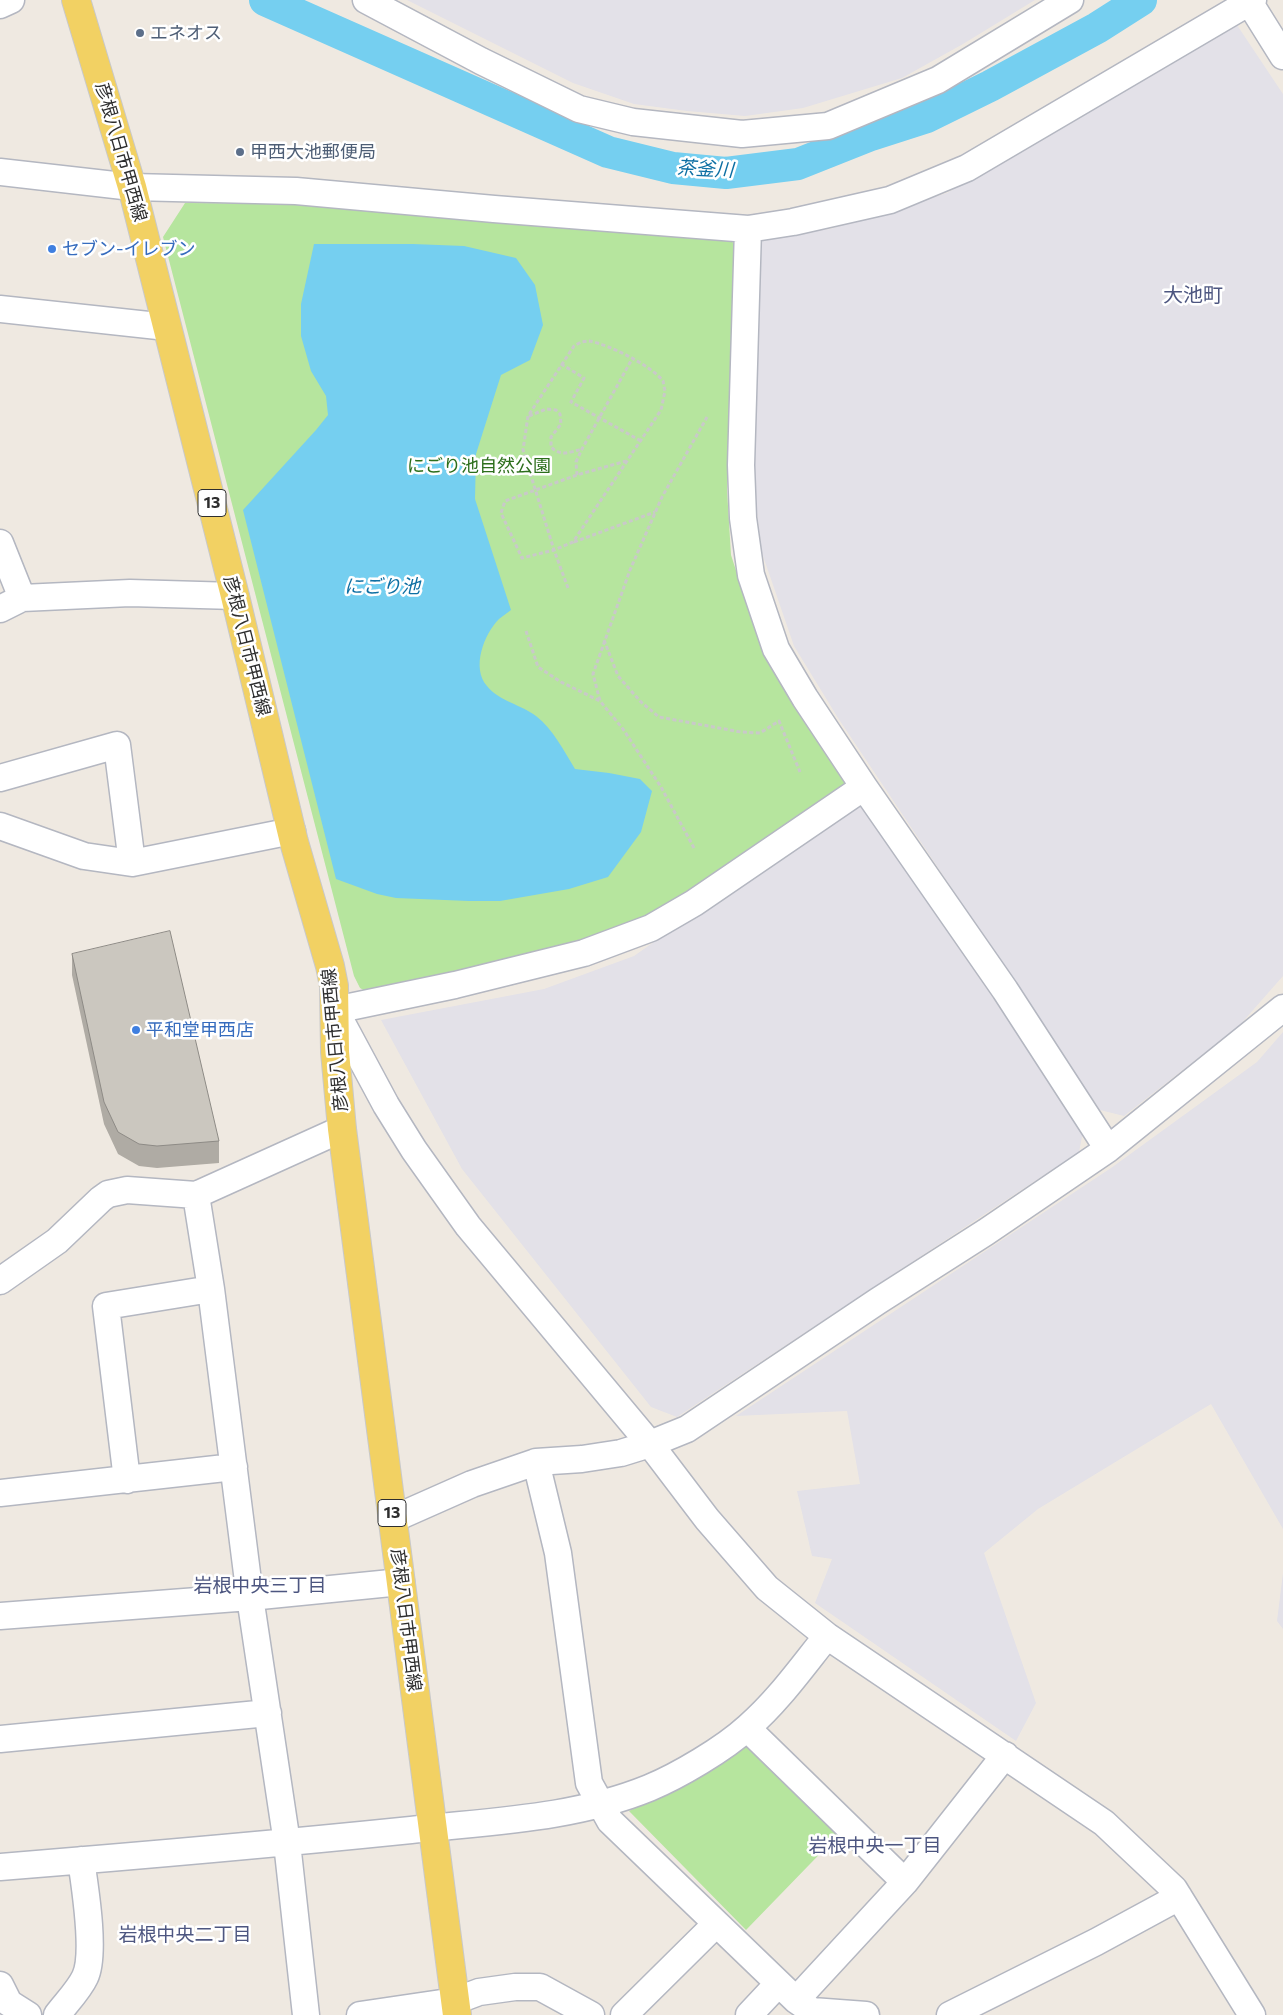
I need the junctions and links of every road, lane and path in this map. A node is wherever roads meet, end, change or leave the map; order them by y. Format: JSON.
{"nodes":[{"id":1,"x":11,"y":0,"type":"edge"},
{"id":2,"x":76,"y":0,"type":"edge"},
{"id":3,"x":366,"y":0,"type":"edge"},
{"id":4,"x":1070,"y":0,"type":"edge"},
{"id":5,"x":1250,"y":1,"type":"edge"},
{"id":6,"x":0,"y":5,"type":"edge"},
{"id":7,"x":1283,"y":56,"type":"edge"},
{"id":8,"x":0,"y":172,"type":"edge"},
{"id":9,"x":132,"y":188,"type":"junction"},
{"id":10,"x":748,"y":229,"type":"junction"},
{"id":11,"x":0,"y":309,"type":"edge"},
{"id":12,"x":167,"y":327,"type":"junction"},
{"id":13,"x":632,"y":359,"type":"junction"},
{"id":14,"x":561,"y":364,"type":"junction"},
{"id":15,"x":528,"y":416,"type":"junction"},
{"id":16,"x":707,"y":417,"type":"dead end"},
{"id":17,"x":600,"y":418,"type":"junction"},
{"id":18,"x":641,"y":441,"type":"junction"},
{"id":19,"x":582,"y":448,"type":"junction"},
{"id":20,"x":627,"y":461,"type":"junction"},
{"id":21,"x":577,"y":475,"type":"junction"},
{"id":22,"x":536,"y":490,"type":"junction"},
{"id":23,"x":656,"y":512,"type":"junction"},
{"id":24,"x":574,"y":542,"type":"junction"},
{"id":25,"x":0,"y":543,"type":"edge"},
{"id":26,"x":554,"y":550,"type":"junction"},
{"id":27,"x":568,"y":588,"type":"dead end"},
{"id":28,"x":235,"y":596,"type":"junction"},
{"id":29,"x":11,"y":603,"type":"edge"},
{"id":30,"x":526,"y":631,"type":"dead end"},
{"id":31,"x":604,"y":640,"type":"junction"},
{"id":32,"x":600,"y":701,"type":"junction"},
{"id":33,"x":800,"y":772,"type":"dead end"},
{"id":34,"x":0,"y":778,"type":"edge"},
{"id":35,"x":864,"y":787,"type":"junction"},
{"id":36,"x":0,"y":826,"type":"edge"},
{"id":37,"x":292,"y":831,"type":"junction"},
{"id":38,"x":694,"y":848,"type":"dead end"},
{"id":39,"x":132,"y":863,"type":"junction"},
{"id":40,"x":1283,"y":1008,"type":"edge"},
{"id":41,"x":335,"y":1010,"type":"junction"},
{"id":42,"x":342,"y":1129,"type":"junction"},
{"id":43,"x":1108,"y":1149,"type":"junction"},
{"id":44,"x":196,"y":1195,"type":"junction"},
{"id":45,"x":0,"y":1281,"type":"edge"},
{"id":46,"x":210,"y":1288,"type":"junction"},
{"id":47,"x":650,"y":1444,"type":"junction"},
{"id":48,"x":536,"y":1462,"type":"junction"},
{"id":49,"x":234,"y":1467,"type":"junction"},
{"id":50,"x":126,"y":1480,"type":"junction"},
{"id":51,"x":0,"y":1492,"type":"edge"},
{"id":52,"x":393,"y":1518,"type":"junction"},
{"id":53,"x":401,"y":1582,"type":"junction"},
{"id":54,"x":250,"y":1597,"type":"junction"},
{"id":55,"x":0,"y":1616,"type":"edge"},
{"id":56,"x":826,"y":1636,"type":"junction"},
{"id":57,"x":268,"y":1713,"type":"junction"},
{"id":58,"x":747,"y":1728,"type":"junction"},
{"id":59,"x":0,"y":1739,"type":"edge"},
{"id":60,"x":1005,"y":1755,"type":"junction"},
{"id":61,"x":599,"y":1804,"type":"junction"},
{"id":62,"x":434,"y":1827,"type":"junction"},
{"id":63,"x":288,"y":1843,"type":"junction"},
{"id":64,"x":81,"y":1860,"type":"junction"},
{"id":65,"x":0,"y":1867,"type":"edge"},
{"id":66,"x":905,"y":1882,"type":"junction"},
{"id":67,"x":1179,"y":1897,"type":"junction"},
{"id":68,"x":716,"y":1924,"type":"junction"},
{"id":69,"x":0,"y":1985,"type":"edge"},
{"id":70,"x":787,"y":1992,"type":"junction"},
{"id":71,"x":456,"y":2008,"type":"edge"},
{"id":72,"x":28,"y":2015,"type":"edge"},
{"id":73,"x":57,"y":2015,"type":"edge"},
{"id":74,"x":306,"y":2015,"type":"edge"},
{"id":75,"x":360,"y":2015,"type":"edge"},
{"id":76,"x":591,"y":2015,"type":"edge"},
{"id":77,"x":624,"y":2015,"type":"edge"},
{"id":78,"x":749,"y":2015,"type":"edge"},
{"id":79,"x":866,"y":2015,"type":"edge"},
{"id":80,"x":950,"y":2015,"type":"edge"},
{"id":81,"x":1252,"y":2015,"type":"edge"}],
"edges":[{"from":1,"to":6,"type":"street"},
{"from":2,"to":9,"type":"main road","name":"彦根八日市甲西線","number":"13"},
{"from":3,"to":4,"type":"street"},
{"from":5,"to":7,"type":"street"},
{"from":5,"to":10,"type":"street"},
{"from":8,"to":9,"type":"street"},
{"from":9,"to":10,"type":"street"},
{"from":9,"to":12,"type":"main road","name":"彦根八日市甲西線","number":"13"},
{"from":10,"to":35,"type":"street"},
{"from":11,"to":12,"type":"street"},
{"from":12,"to":28,"type":"main road","name":"彦根八日市甲西線","number":"13"},
{"from":13,"to":14,"type":"path"},
{"from":13,"to":17,"type":"path"},
{"from":13,"to":18,"type":"path"},
{"from":14,"to":15,"type":"path"},
{"from":14,"to":17,"type":"path"},
{"from":15,"to":19,"type":"path"},
{"from":15,"to":22,"type":"path"},
{"from":16,"to":23,"type":"path"},
{"from":17,"to":18,"type":"path"},
{"from":17,"to":19,"type":"path"},
{"from":18,"to":20,"type":"path"},
{"from":19,"to":21,"type":"path"},
{"from":20,"to":21,"type":"path"},
{"from":20,"to":24,"type":"path"},
{"from":21,"to":22,"type":"path"},
{"from":22,"to":26,"type":"path"},
{"from":22,"to":26,"type":"path"},
{"from":23,"to":24,"type":"path"},
{"from":23,"to":31,"type":"path"},
{"from":24,"to":26,"type":"path"},
{"from":25,"to":29,"type":"street"},
{"from":26,"to":27,"type":"path"},
{"from":28,"to":29,"type":"street"},
{"from":28,"to":37,"type":"main road","name":"彦根八日市甲西線","number":"13"},
{"from":30,"to":32,"type":"path"},
{"from":31,"to":32,"type":"path"},
{"from":31,"to":33,"type":"path"},
{"from":32,"to":38,"type":"path"},
{"from":34,"to":39,"type":"street"},
{"from":35,"to":41,"type":"street"},
{"from":35,"to":43,"type":"street"},
{"from":36,"to":39,"type":"street"},
{"from":37,"to":39,"type":"street"},
{"from":37,"to":41,"type":"main road","name":"彦根八日市甲西線","number":"13"},
{"from":40,"to":43,"type":"street"},
{"from":41,"to":42,"type":"main road","name":"彦根八日市甲西線","number":"13"},
{"from":41,"to":47,"type":"street"},
{"from":42,"to":44,"type":"street"},
{"from":42,"to":52,"type":"main road","name":"彦根八日市甲西線","number":"13"},
{"from":43,"to":47,"type":"street"},
{"from":44,"to":45,"type":"street"},
{"from":44,"to":46,"type":"street"},
{"from":46,"to":49,"type":"street"},
{"from":46,"to":50,"type":"street"},
{"from":47,"to":48,"type":"street"},
{"from":47,"to":56,"type":"street"},
{"from":48,"to":52,"type":"street"},
{"from":48,"to":61,"type":"street"},
{"from":49,"to":50,"type":"street"},
{"from":49,"to":54,"type":"street"},
{"from":50,"to":51,"type":"street"},
{"from":52,"to":53,"type":"main road","name":"彦根八日市甲西線","number":"13"},
{"from":53,"to":54,"type":"street"},
{"from":53,"to":62,"type":"main road","name":"彦根八日市甲西線","number":"13"},
{"from":54,"to":55,"type":"street"},
{"from":54,"to":57,"type":"street"},
{"from":56,"to":58,"type":"street"},
{"from":56,"to":60,"type":"street"},
{"from":57,"to":59,"type":"street"},
{"from":57,"to":63,"type":"street"},
{"from":58,"to":61,"type":"street"},
{"from":58,"to":66,"type":"street"},
{"from":60,"to":66,"type":"street"},
{"from":60,"to":67,"type":"street"},
{"from":61,"to":62,"type":"street"},
{"from":61,"to":68,"type":"street"},
{"from":62,"to":63,"type":"street"},
{"from":62,"to":71,"type":"main road","name":"彦根八日市甲西線","number":"13"},
{"from":63,"to":64,"type":"street"},
{"from":63,"to":74,"type":"street"},
{"from":64,"to":65,"type":"street"},
{"from":64,"to":73,"type":"street"},
{"from":66,"to":70,"type":"street"},
{"from":67,"to":80,"type":"street"},
{"from":67,"to":81,"type":"street"},
{"from":68,"to":70,"type":"street"},
{"from":68,"to":77,"type":"street"},
{"from":69,"to":72,"type":"street"},
{"from":70,"to":78,"type":"street"},
{"from":70,"to":79,"type":"street"},
{"from":71,"to":75,"type":"street"},
{"from":71,"to":76,"type":"street"}]}
